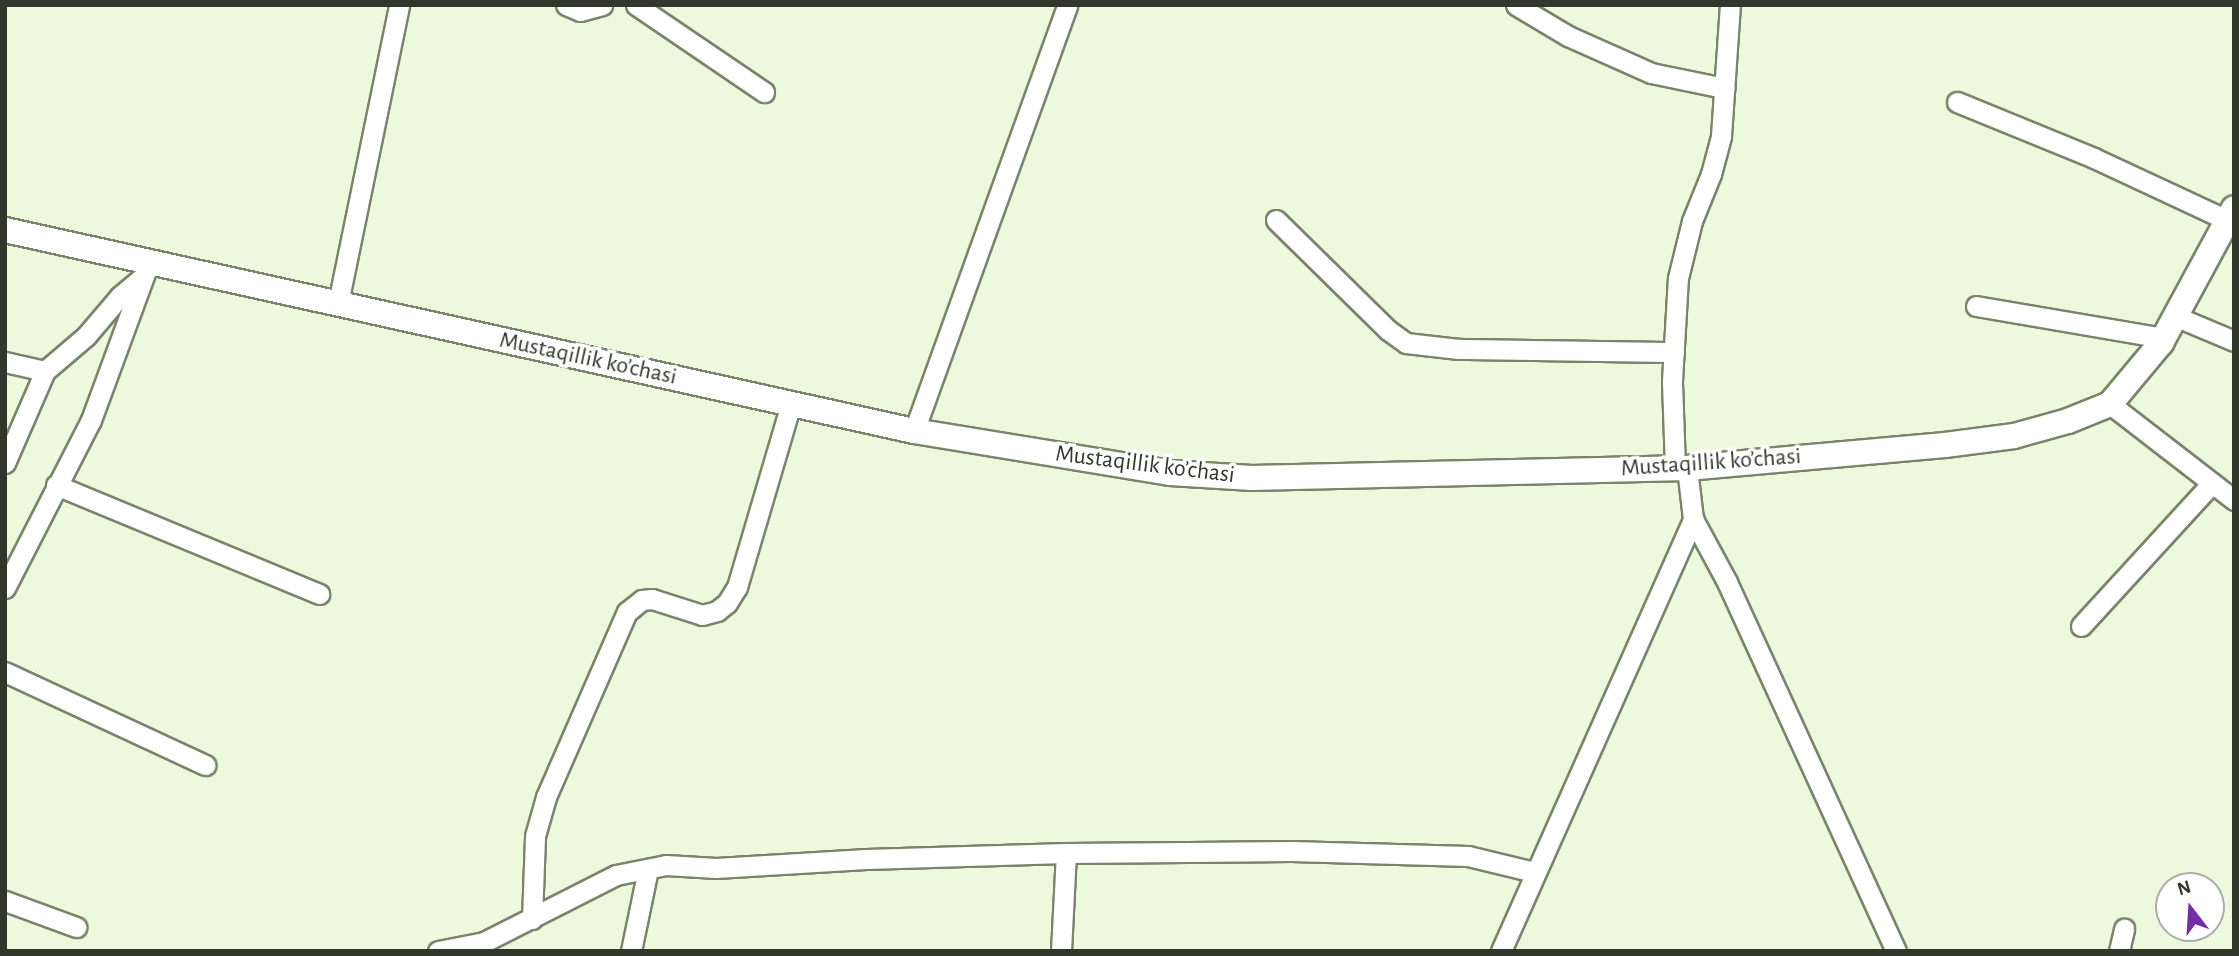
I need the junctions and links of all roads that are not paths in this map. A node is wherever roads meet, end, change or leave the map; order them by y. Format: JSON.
{"nodes":[{"id":1,"x":399,"y":5,"type":"edge"},
{"id":2,"x":566,"y":5,"type":"edge"},
{"id":3,"x":602,"y":5,"type":"edge"},
{"id":4,"x":636,"y":5,"type":"edge"},
{"id":5,"x":1067,"y":5,"type":"edge"},
{"id":6,"x":1516,"y":5,"type":"edge"},
{"id":7,"x":1730,"y":5,"type":"edge"},
{"id":8,"x":1724,"y":88,"type":"junction"},
{"id":9,"x":764,"y":92,"type":"dead end"},
{"id":10,"x":1957,"y":102,"type":"dead end"},
{"id":11,"x":2231,"y":214,"type":"edge"},
{"id":12,"x":1276,"y":220,"type":"dead end"},
{"id":13,"x":5,"y":230,"type":"edge"},
{"id":14,"x":146,"y":269,"type":"junction"},
{"id":15,"x":338,"y":303,"type":"junction"},
{"id":16,"x":1976,"y":306,"type":"dead end"},
{"id":17,"x":2177,"y":317,"type":"junction"},
{"id":18,"x":2164,"y":338,"type":"junction"},
{"id":19,"x":2234,"y":341,"type":"edge"},
{"id":20,"x":1674,"y":352,"type":"junction"},
{"id":21,"x":5,"y":362,"type":"edge"},
{"id":22,"x":45,"y":371,"type":"junction"},
{"id":23,"x":791,"y":404,"type":"junction"},
{"id":24,"x":2110,"y":404,"type":"junction"},
{"id":25,"x":914,"y":431,"type":"junction"},
{"id":26,"x":5,"y":463,"type":"edge"},
{"id":27,"x":1681,"y":468,"type":"junction"},
{"id":28,"x":2212,"y":483,"type":"junction"},
{"id":29,"x":56,"y":485,"type":"junction"},
{"id":30,"x":2234,"y":500,"type":"edge"},
{"id":31,"x":1693,"y":519,"type":"junction"},
{"id":32,"x":5,"y":588,"type":"edge"},
{"id":33,"x":319,"y":594,"type":"dead end"},
{"id":34,"x":2081,"y":626,"type":"dead end"},
{"id":35,"x":5,"y":672,"type":"edge"},
{"id":36,"x":205,"y":765,"type":"dead end"},
{"id":37,"x":1066,"y":853,"type":"junction"},
{"id":38,"x":648,"y":869,"type":"junction"},
{"id":39,"x":1534,"y":872,"type":"junction"},
{"id":40,"x":5,"y":901,"type":"edge"},
{"id":41,"x":532,"y":919,"type":"junction"},
{"id":42,"x":76,"y":927,"type":"dead end"},
{"id":43,"x":2124,"y":929,"type":"dead end"},
{"id":44,"x":438,"y":951,"type":"edge"},
{"id":45,"x":631,"y":951,"type":"edge"},
{"id":46,"x":1061,"y":951,"type":"edge"},
{"id":47,"x":1501,"y":951,"type":"edge"},
{"id":48,"x":1896,"y":951,"type":"edge"},
{"id":49,"x":2119,"y":951,"type":"edge"}],
"edges":[{"from":1,"to":15,"type":"street"},
{"from":2,"to":3,"type":"street"},
{"from":4,"to":9,"type":"street"},
{"from":5,"to":25,"type":"street"},
{"from":6,"to":8,"type":"street"},
{"from":7,"to":8,"type":"street"},
{"from":8,"to":20,"type":"street"},
{"from":10,"to":11,"type":"street"},
{"from":11,"to":17,"type":"main road","name":"Mustaqillik ko’chasi"},
{"from":12,"to":20,"type":"street"},
{"from":13,"to":14,"type":"main road","name":"Mustaqillik ko’chasi"},
{"from":14,"to":15,"type":"main road","name":"Mustaqillik ko’chasi"},
{"from":14,"to":22,"type":"street"},
{"from":14,"to":29,"type":"street"},
{"from":15,"to":23,"type":"main road","name":"Mustaqillik ko’chasi"},
{"from":16,"to":18,"type":"street"},
{"from":17,"to":18,"type":"main road","name":"Mustaqillik ko’chasi"},
{"from":17,"to":19,"type":"street"},
{"from":18,"to":24,"type":"main road","name":"Mustaqillik ko’chasi"},
{"from":20,"to":27,"type":"street"},
{"from":21,"to":22,"type":"street"},
{"from":22,"to":26,"type":"street"},
{"from":23,"to":25,"type":"main road","name":"Mustaqillik ko’chasi"},
{"from":23,"to":41,"type":"street"},
{"from":24,"to":27,"type":"main road","name":"Mustaqillik ko’chasi"},
{"from":24,"to":28,"type":"street"},
{"from":25,"to":27,"type":"main road","name":"Mustaqillik ko’chasi"},
{"from":27,"to":31,"type":"street"},
{"from":28,"to":30,"type":"street"},
{"from":28,"to":34,"type":"street"},
{"from":29,"to":32,"type":"street"},
{"from":29,"to":33,"type":"street"},
{"from":31,"to":39,"type":"street"},
{"from":31,"to":48,"type":"street"},
{"from":35,"to":36,"type":"street"},
{"from":37,"to":38,"type":"street"},
{"from":37,"to":39,"type":"street"},
{"from":37,"to":46,"type":"street"},
{"from":38,"to":41,"type":"street"},
{"from":38,"to":45,"type":"street"},
{"from":39,"to":47,"type":"street"},
{"from":40,"to":42,"type":"street"},
{"from":41,"to":44,"type":"street"},
{"from":43,"to":49,"type":"street"}]}
